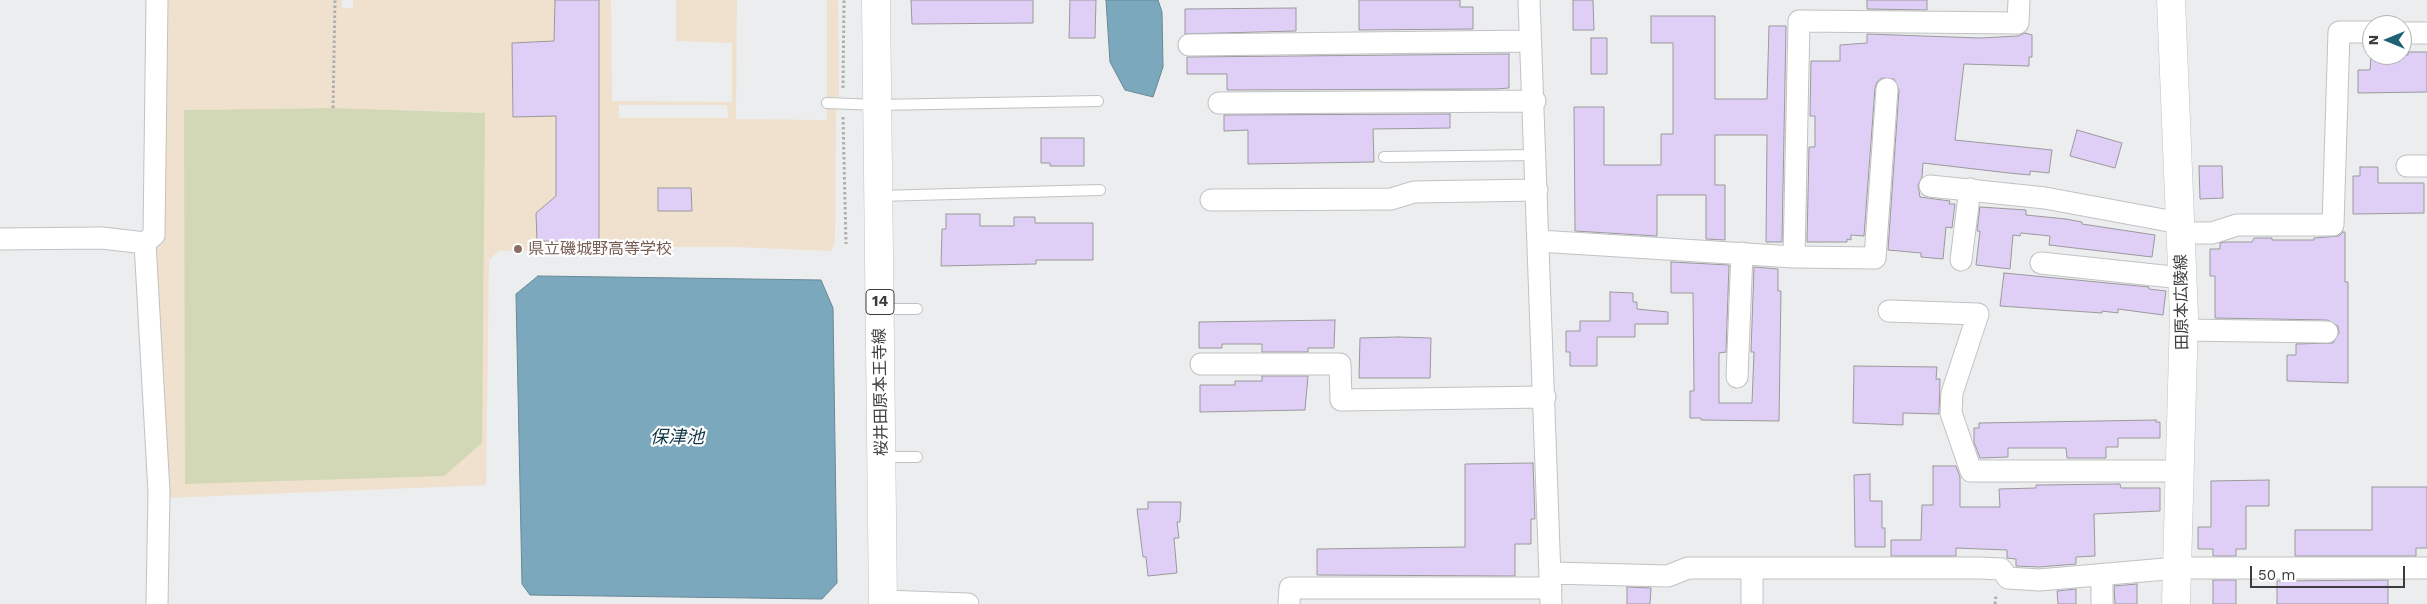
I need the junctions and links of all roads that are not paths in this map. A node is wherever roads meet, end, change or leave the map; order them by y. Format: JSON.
{"nodes":[{"id":1,"x":157,"y":0,"type":"edge"},
{"id":2,"x":876,"y":0,"type":"edge"},
{"id":3,"x":1529,"y":0,"type":"edge"},
{"id":4,"x":2019,"y":0,"type":"edge"},
{"id":5,"x":2171,"y":0,"type":"edge"},
{"id":6,"x":2362,"y":32,"type":"edge"},
{"id":7,"x":2412,"y":33,"type":"edge"},
{"id":8,"x":2427,"y":33,"type":"edge"},
{"id":9,"x":1530,"y":41,"type":"junction"},
{"id":10,"x":1189,"y":45,"type":"dead end"},
{"id":11,"x":1888,"y":89,"type":"dead end"},
{"id":12,"x":1098,"y":101,"type":"dead end"},
{"id":13,"x":1535,"y":101,"type":"junction"},
{"id":14,"x":827,"y":103,"type":"dead end"},
{"id":15,"x":1219,"y":103,"type":"dead end"},
{"id":16,"x":877,"y":105,"type":"junction"},
{"id":17,"x":1536,"y":155,"type":"junction"},
{"id":18,"x":1384,"y":157,"type":"dead end"},
{"id":19,"x":1930,"y":186,"type":"dead end"},
{"id":20,"x":1970,"y":189,"type":"junction"},
{"id":21,"x":1100,"y":190,"type":"dead end"},
{"id":22,"x":1537,"y":190,"type":"junction"},
{"id":23,"x":878,"y":196,"type":"junction"},
{"id":24,"x":1211,"y":200,"type":"dead end"},
{"id":25,"x":2180,"y":228,"type":"junction"},
{"id":26,"x":0,"y":239,"type":"edge"},
{"id":27,"x":1539,"y":241,"type":"junction"},
{"id":28,"x":145,"y":243,"type":"junction"},
{"id":29,"x":1742,"y":253,"type":"junction"},
{"id":30,"x":1794,"y":256,"type":"junction"},
{"id":31,"x":1961,"y":260,"type":"dead end"},
{"id":32,"x":2040,"y":263,"type":"dead end"},
{"id":33,"x":2182,"y":278,"type":"junction"},
{"id":34,"x":880,"y":309,"type":"junction"},
{"id":35,"x":917,"y":309,"type":"dead end"},
{"id":36,"x":1889,"y":311,"type":"dead end"},
{"id":37,"x":2183,"y":330,"type":"junction"},
{"id":38,"x":2327,"y":332,"type":"dead end"},
{"id":39,"x":1201,"y":364,"type":"dead end"},
{"id":40,"x":1737,"y":377,"type":"dead end"},
{"id":41,"x":1545,"y":397,"type":"junction"},
{"id":42,"x":881,"y":457,"type":"junction"},
{"id":43,"x":917,"y":457,"type":"dead end"},
{"id":44,"x":2178,"y":471,"type":"junction"},
{"id":45,"x":1752,"y":568,"type":"junction"},
{"id":46,"x":2176,"y":568,"type":"junction"},
{"id":47,"x":2427,"y":568,"type":"edge"},
{"id":48,"x":2102,"y":575,"type":"junction"},
{"id":49,"x":1551,"y":588,"type":"edge"},
{"id":50,"x":883,"y":603,"type":"edge"},
{"id":51,"x":157,"y":604,"type":"edge"},
{"id":52,"x":968,"y":604,"type":"edge"},
{"id":53,"x":1289,"y":604,"type":"edge"},
{"id":54,"x":1752,"y":604,"type":"edge"},
{"id":55,"x":2102,"y":604,"type":"edge"},
{"id":56,"x":2176,"y":604,"type":"edge"}],
"edges":[{"from":1,"to":28,"type":"street"},
{"from":2,"to":16,"type":"main road","name":"桜井田原本王寺線","number":"14"},
{"from":3,"to":9,"type":"street"},
{"from":4,"to":30,"type":"street"},
{"from":5,"to":25,"type":"main road","name":"田原本広陵線"},
{"from":6,"to":25,"type":"street"},
{"from":7,"to":8,"type":"street"},
{"from":9,"to":10,"type":"street"},
{"from":9,"to":13,"type":"street"},
{"from":11,"to":30,"type":"street"},
{"from":12,"to":16,"type":"lane"},
{"from":13,"to":15,"type":"street"},
{"from":13,"to":17,"type":"street"},
{"from":14,"to":16,"type":"lane"},
{"from":16,"to":23,"type":"main road","name":"桜井田原本王寺線","number":"14"},
{"from":17,"to":18,"type":"lane"},
{"from":17,"to":22,"type":"street"},
{"from":19,"to":20,"type":"street"},
{"from":20,"to":25,"type":"street"},
{"from":20,"to":31,"type":"street"},
{"from":21,"to":23,"type":"lane"},
{"from":22,"to":24,"type":"street"},
{"from":22,"to":27,"type":"street"},
{"from":23,"to":34,"type":"main road","name":"桜井田原本王寺線","number":"14"},
{"from":25,"to":33,"type":"main road","name":"田原本広陵線"},
{"from":26,"to":28,"type":"street"},
{"from":27,"to":29,"type":"street"},
{"from":27,"to":41,"type":"street"},
{"from":28,"to":51,"type":"street"},
{"from":29,"to":30,"type":"street"},
{"from":29,"to":40,"type":"street"},
{"from":32,"to":33,"type":"street"},
{"from":33,"to":37,"type":"main road","name":"田原本広陵線"},
{"from":34,"to":35,"type":"lane"},
{"from":34,"to":42,"type":"main road","name":"桜井田原本王寺線","number":"14"},
{"from":36,"to":44,"type":"street"},
{"from":37,"to":38,"type":"street"},
{"from":37,"to":44,"type":"main road","name":"田原本広陵線"},
{"from":39,"to":41,"type":"street"},
{"from":41,"to":49,"type":"street"},
{"from":42,"to":43,"type":"lane"},
{"from":42,"to":50,"type":"main road","name":"桜井田原本王寺線","number":"14"},
{"from":44,"to":46,"type":"main road","name":"田原本広陵線"},
{"from":45,"to":48,"type":"street"},
{"from":45,"to":49,"type":"street"},
{"from":45,"to":54,"type":"street"},
{"from":46,"to":47,"type":"street"},
{"from":46,"to":48,"type":"street"},
{"from":46,"to":56,"type":"main road","name":"田原本広陵線"},
{"from":48,"to":55,"type":"street"},
{"from":49,"to":53,"type":"street"},
{"from":50,"to":52,"type":"street"}]}
